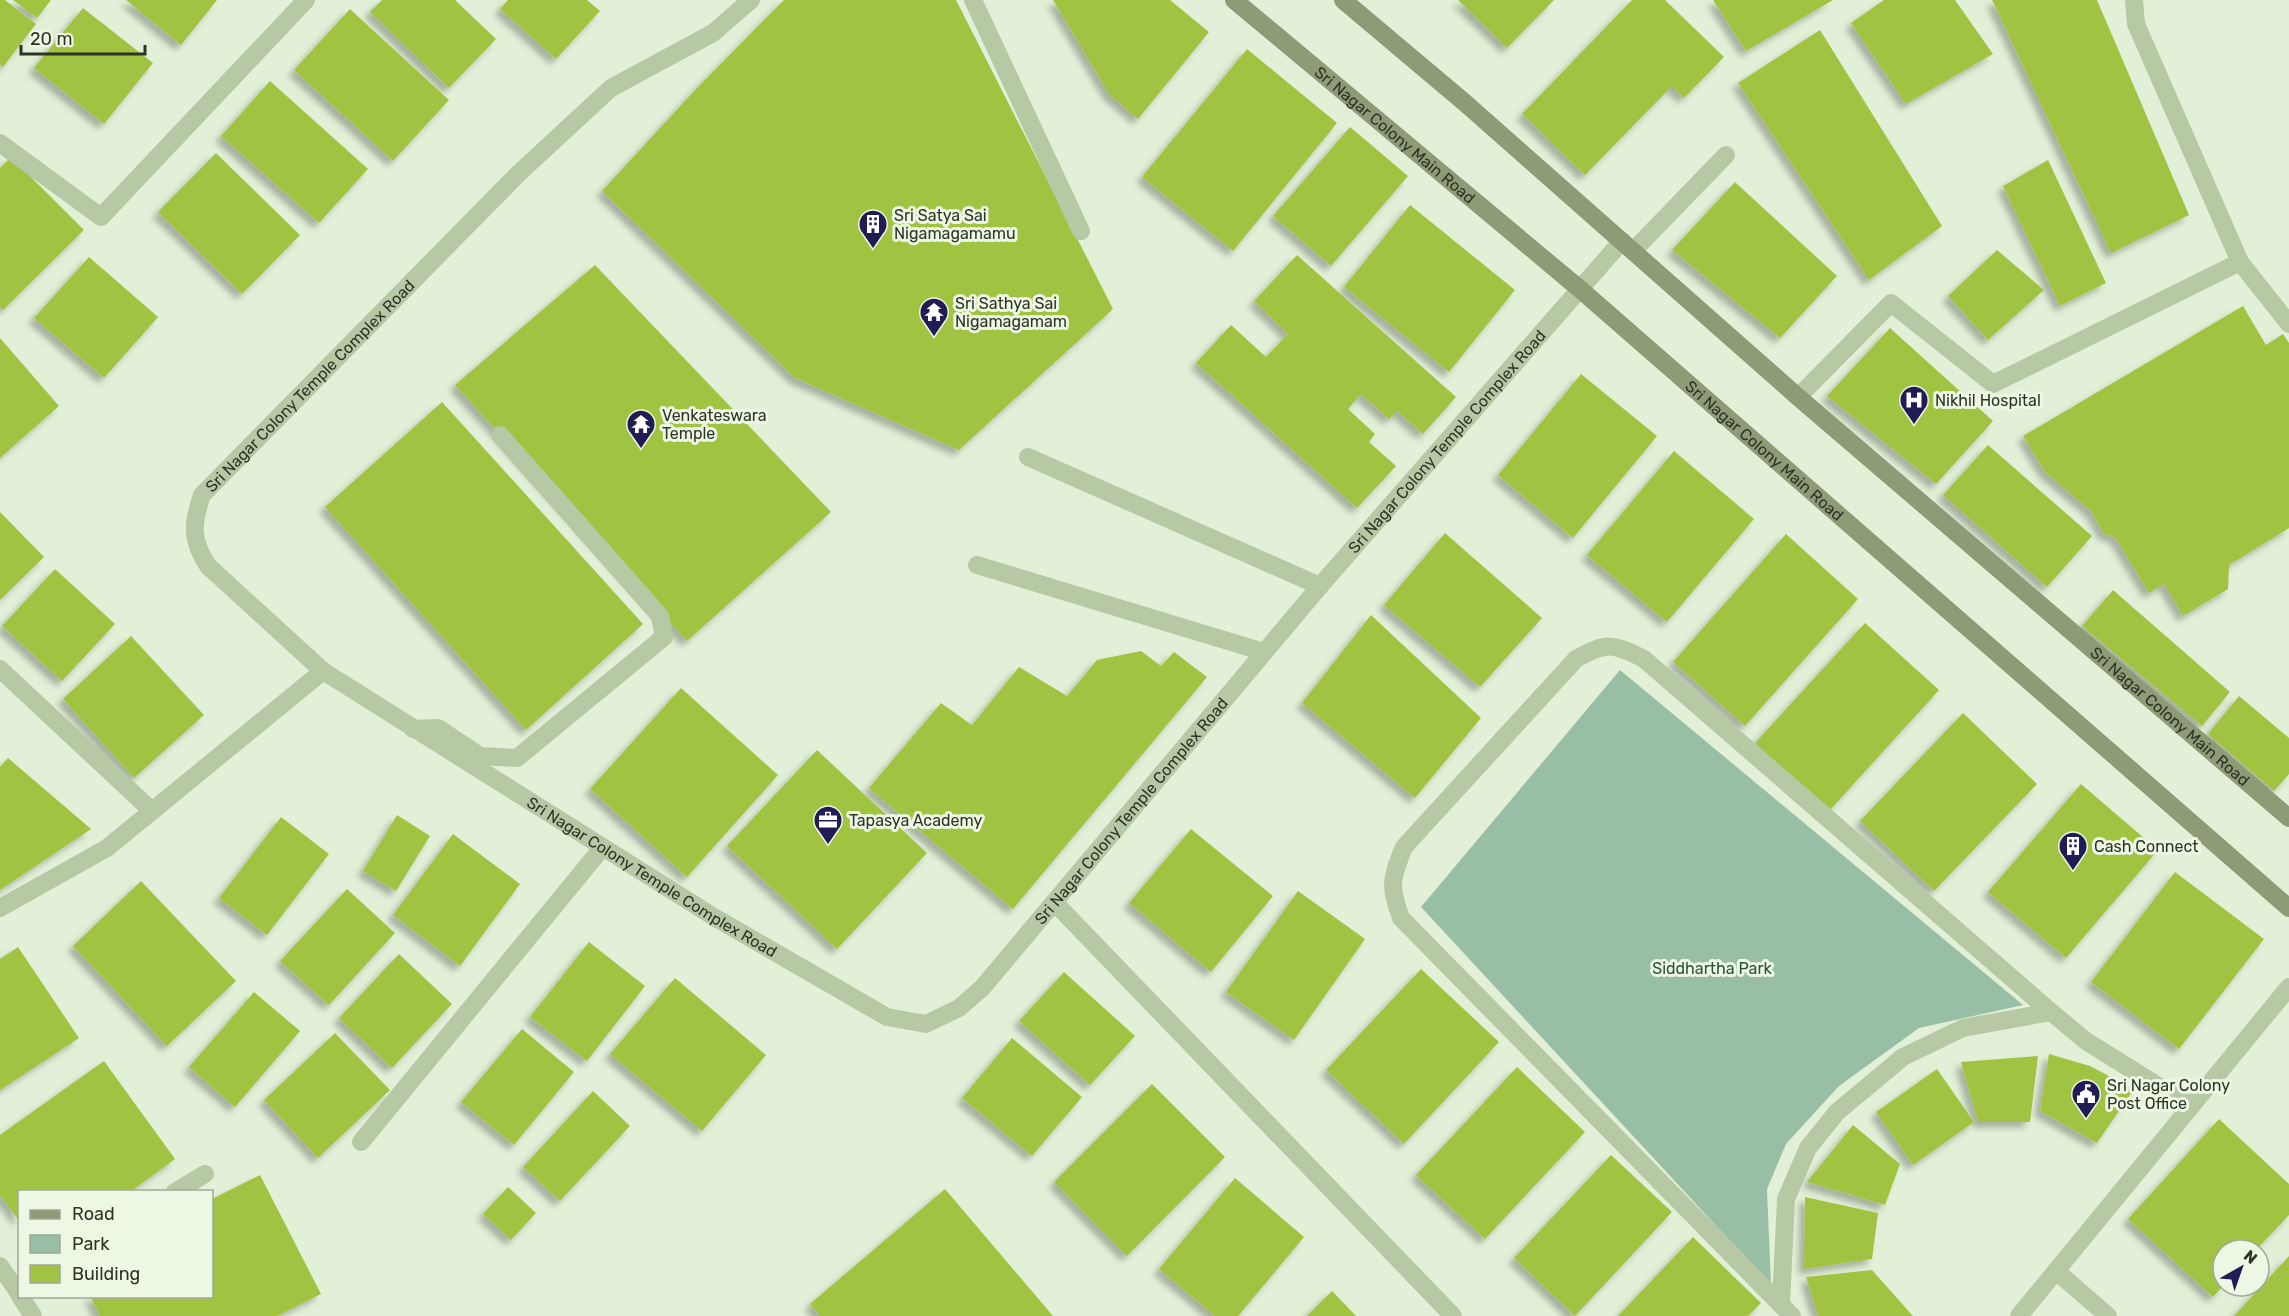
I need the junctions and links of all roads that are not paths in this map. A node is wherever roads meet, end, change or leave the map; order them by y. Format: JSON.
{"nodes":[{"id":1,"x":306,"y":0,"type":"edge"},
{"id":2,"x":751,"y":0,"type":"edge"},
{"id":3,"x":973,"y":0,"type":"edge"},
{"id":4,"x":1234,"y":0,"type":"edge"},
{"id":5,"x":1343,"y":0,"type":"edge"},
{"id":6,"x":2134,"y":0,"type":"edge"},
{"id":7,"x":0,"y":143,"type":"edge"},
{"id":8,"x":1726,"y":155,"type":"dead end"},
{"id":9,"x":1081,"y":231,"type":"dead end"},
{"id":10,"x":1628,"y":246,"type":"junction"},
{"id":11,"x":2240,"y":262,"type":"junction"},
{"id":12,"x":1581,"y":290,"type":"junction"},
{"id":13,"x":2289,"y":324,"type":"edge"},
{"id":14,"x":1798,"y":397,"type":"junction"},
{"id":15,"x":500,"y":435,"type":"dead end"},
{"id":16,"x":1028,"y":457,"type":"dead end"},
{"id":17,"x":977,"y":566,"type":"dead end"},
{"id":18,"x":1320,"y":586,"type":"junction"},
{"id":19,"x":1264,"y":652,"type":"junction"},
{"id":20,"x":0,"y":669,"type":"edge"},
{"id":21,"x":323,"y":671,"type":"junction"},
{"id":22,"x":412,"y":729,"type":"junction"},
{"id":23,"x":152,"y":811,"type":"junction"},
{"id":24,"x":2289,"y":818,"type":"edge"},
{"id":25,"x":602,"y":848,"type":"junction"},
{"id":26,"x":1055,"y":903,"type":"junction"},
{"id":27,"x":0,"y":908,"type":"edge"},
{"id":28,"x":2289,"y":908,"type":"edge"},
{"id":29,"x":2289,"y":987,"type":"edge"},
{"id":30,"x":2051,"y":1012,"type":"junction"},
{"id":31,"x":2190,"y":1106,"type":"junction"},
{"id":32,"x":361,"y":1142,"type":"dead end"},
{"id":33,"x":205,"y":1173,"type":"dead end"},
{"id":34,"x":177,"y":1190,"type":"edge"},
{"id":35,"x":0,"y":1266,"type":"edge"},
{"id":36,"x":2056,"y":1271,"type":"junction"},
{"id":37,"x":18,"y":1290,"type":"edge"},
{"id":38,"x":23,"y":1298,"type":"edge"},
{"id":39,"x":1786,"y":1310,"type":"edge"},
{"id":40,"x":33,"y":1316,"type":"edge"},
{"id":41,"x":1453,"y":1316,"type":"edge"},
{"id":42,"x":2019,"y":1316,"type":"edge"},
{"id":43,"x":2108,"y":1316,"type":"edge"}],
"edges":[{"from":1,"to":7,"type":"street"},
{"from":2,"to":21,"type":"street","name":"Sri Nagar Colony Temple Complex Road"},
{"from":3,"to":9,"type":"street"},
{"from":4,"to":12,"type":"main road","name":"Sri Nagar Colony Main Road"},
{"from":5,"to":10,"type":"main road","name":"Sri Nagar Colony Main Road"},
{"from":6,"to":11,"type":"street"},
{"from":8,"to":10,"type":"street","name":"Sri Nagar Colony Temple Complex Road"},
{"from":10,"to":12,"type":"street","name":"Sri Nagar Colony Temple Complex Road"},
{"from":10,"to":14,"type":"main road","name":"Sri Nagar Colony Main Road"},
{"from":11,"to":13,"type":"street"},
{"from":11,"to":14,"type":"street"},
{"from":12,"to":18,"type":"street","name":"Sri Nagar Colony Temple Complex Road"},
{"from":12,"to":28,"type":"main road","name":"Sri Nagar Colony Main Road"},
{"from":14,"to":24,"type":"main road","name":"Sri Nagar Colony Main Road"},
{"from":15,"to":22,"type":"street"},
{"from":16,"to":18,"type":"street"},
{"from":17,"to":19,"type":"street"},
{"from":18,"to":19,"type":"street","name":"Sri Nagar Colony Temple Complex Road"},
{"from":19,"to":26,"type":"street","name":"Sri Nagar Colony Temple Complex Road"},
{"from":20,"to":23,"type":"street"},
{"from":21,"to":22,"type":"street","name":"Sri Nagar Colony Temple Complex Road"},
{"from":21,"to":23,"type":"street"},
{"from":22,"to":25,"type":"street","name":"Sri Nagar Colony Temple Complex Road"},
{"from":23,"to":27,"type":"street"},
{"from":25,"to":26,"type":"street","name":"Sri Nagar Colony Temple Complex Road"},
{"from":25,"to":32,"type":"street"},
{"from":26,"to":41,"type":"street"},
{"from":29,"to":31,"type":"street"},
{"from":30,"to":31,"type":"street"},
{"from":30,"to":39,"type":"street"},
{"from":30,"to":39,"type":"street"},
{"from":31,"to":36,"type":"street"},
{"from":33,"to":34,"type":"street"},
{"from":35,"to":37,"type":"street"},
{"from":36,"to":42,"type":"street"},
{"from":36,"to":43,"type":"street"},
{"from":38,"to":40,"type":"street"}]}
